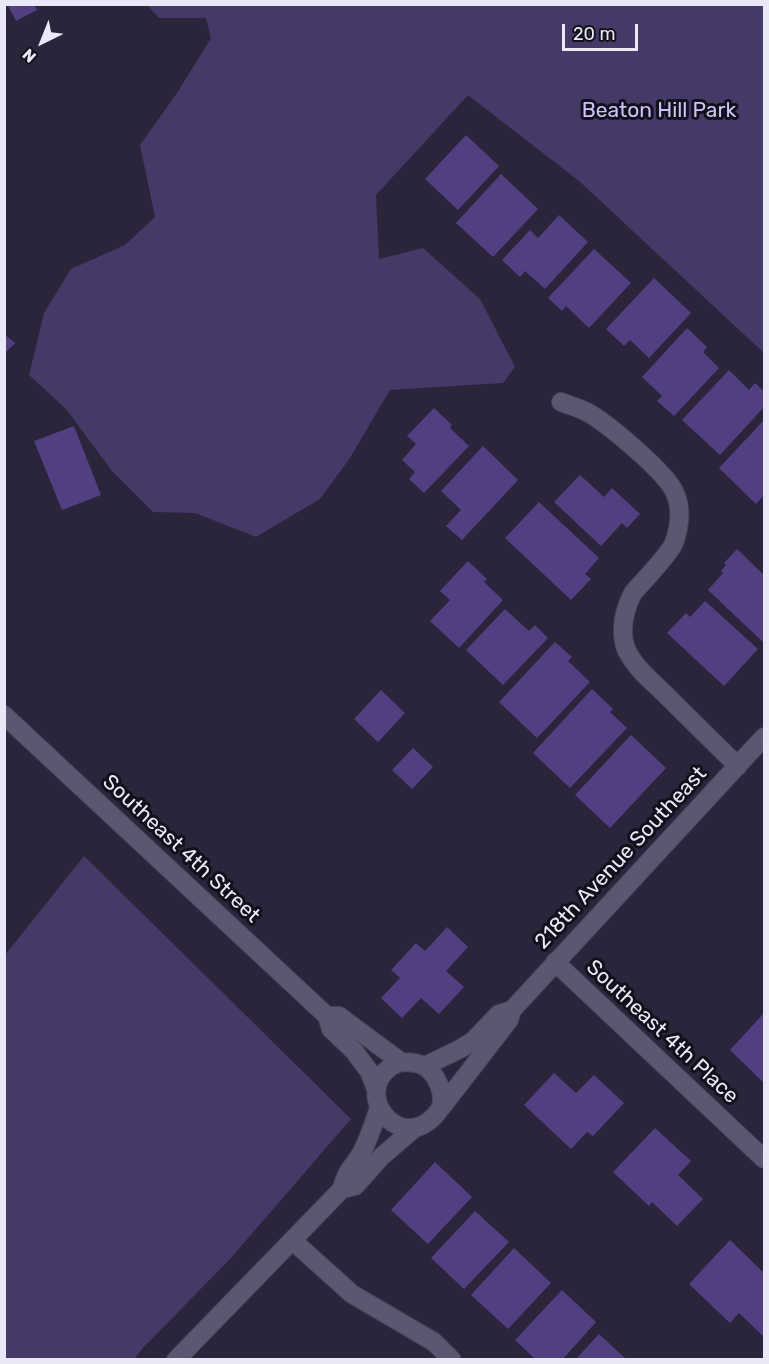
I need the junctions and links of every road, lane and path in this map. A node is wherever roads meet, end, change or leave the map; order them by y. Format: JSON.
{"nodes":[{"id":1,"x":561,"y":402,"type":"dead end"},
{"id":2,"x":4,"y":716,"type":"edge"},
{"id":3,"x":765,"y":737,"type":"edge"},
{"id":4,"x":738,"y":766,"type":"junction"},
{"id":5,"x":555,"y":962,"type":"junction"},
{"id":6,"x":512,"y":1010,"type":"junction"},
{"id":7,"x":327,"y":1016,"type":"junction"},
{"id":8,"x":401,"y":1062,"type":"junction"},
{"id":9,"x":425,"y":1066,"type":"junction"},
{"id":10,"x":376,"y":1089,"type":"junction"},
{"id":11,"x":379,"y":1108,"type":"junction"},
{"id":12,"x":441,"y":1108,"type":"junction"},
{"id":13,"x":416,"y":1127,"type":"junction"},
{"id":14,"x":765,"y":1159,"type":"edge"},
{"id":15,"x":342,"y":1189,"type":"junction"},
{"id":16,"x":293,"y":1241,"type":"junction"},
{"id":17,"x":176,"y":1359,"type":"edge"},
{"id":18,"x":452,"y":1359,"type":"edge"}],
"edges":[{"from":1,"to":4,"type":"street"},
{"from":2,"to":7,"type":"street","name":"Southeast 4th Street"},
{"from":3,"to":4,"type":"street","name":"218th Avenue Southeast"},
{"from":4,"to":5,"type":"street","name":"218th Avenue Southeast"},
{"from":5,"to":6,"type":"street","name":"218th Avenue Southeast"},
{"from":5,"to":14,"type":"street","name":"Southeast 4th Place"},
{"from":6,"to":9,"type":"street","name":"218th Avenue Southeast"},
{"from":6,"to":12,"type":"street","name":"218th Avenue Southeast"},
{"from":7,"to":8,"type":"street","name":"Southeast 4th Street"},
{"from":7,"to":10,"type":"street","name":"Southeast 4th Street"},
{"from":8,"to":9,"type":"street"},
{"from":8,"to":10,"type":"street"},
{"from":9,"to":12,"type":"street"},
{"from":10,"to":11,"type":"street"},
{"from":11,"to":13,"type":"street"},
{"from":11,"to":15,"type":"street"},
{"from":12,"to":13,"type":"street"},
{"from":13,"to":15,"type":"street"},
{"from":15,"to":16,"type":"street"},
{"from":16,"to":17,"type":"street"},
{"from":16,"to":18,"type":"street"}]}
